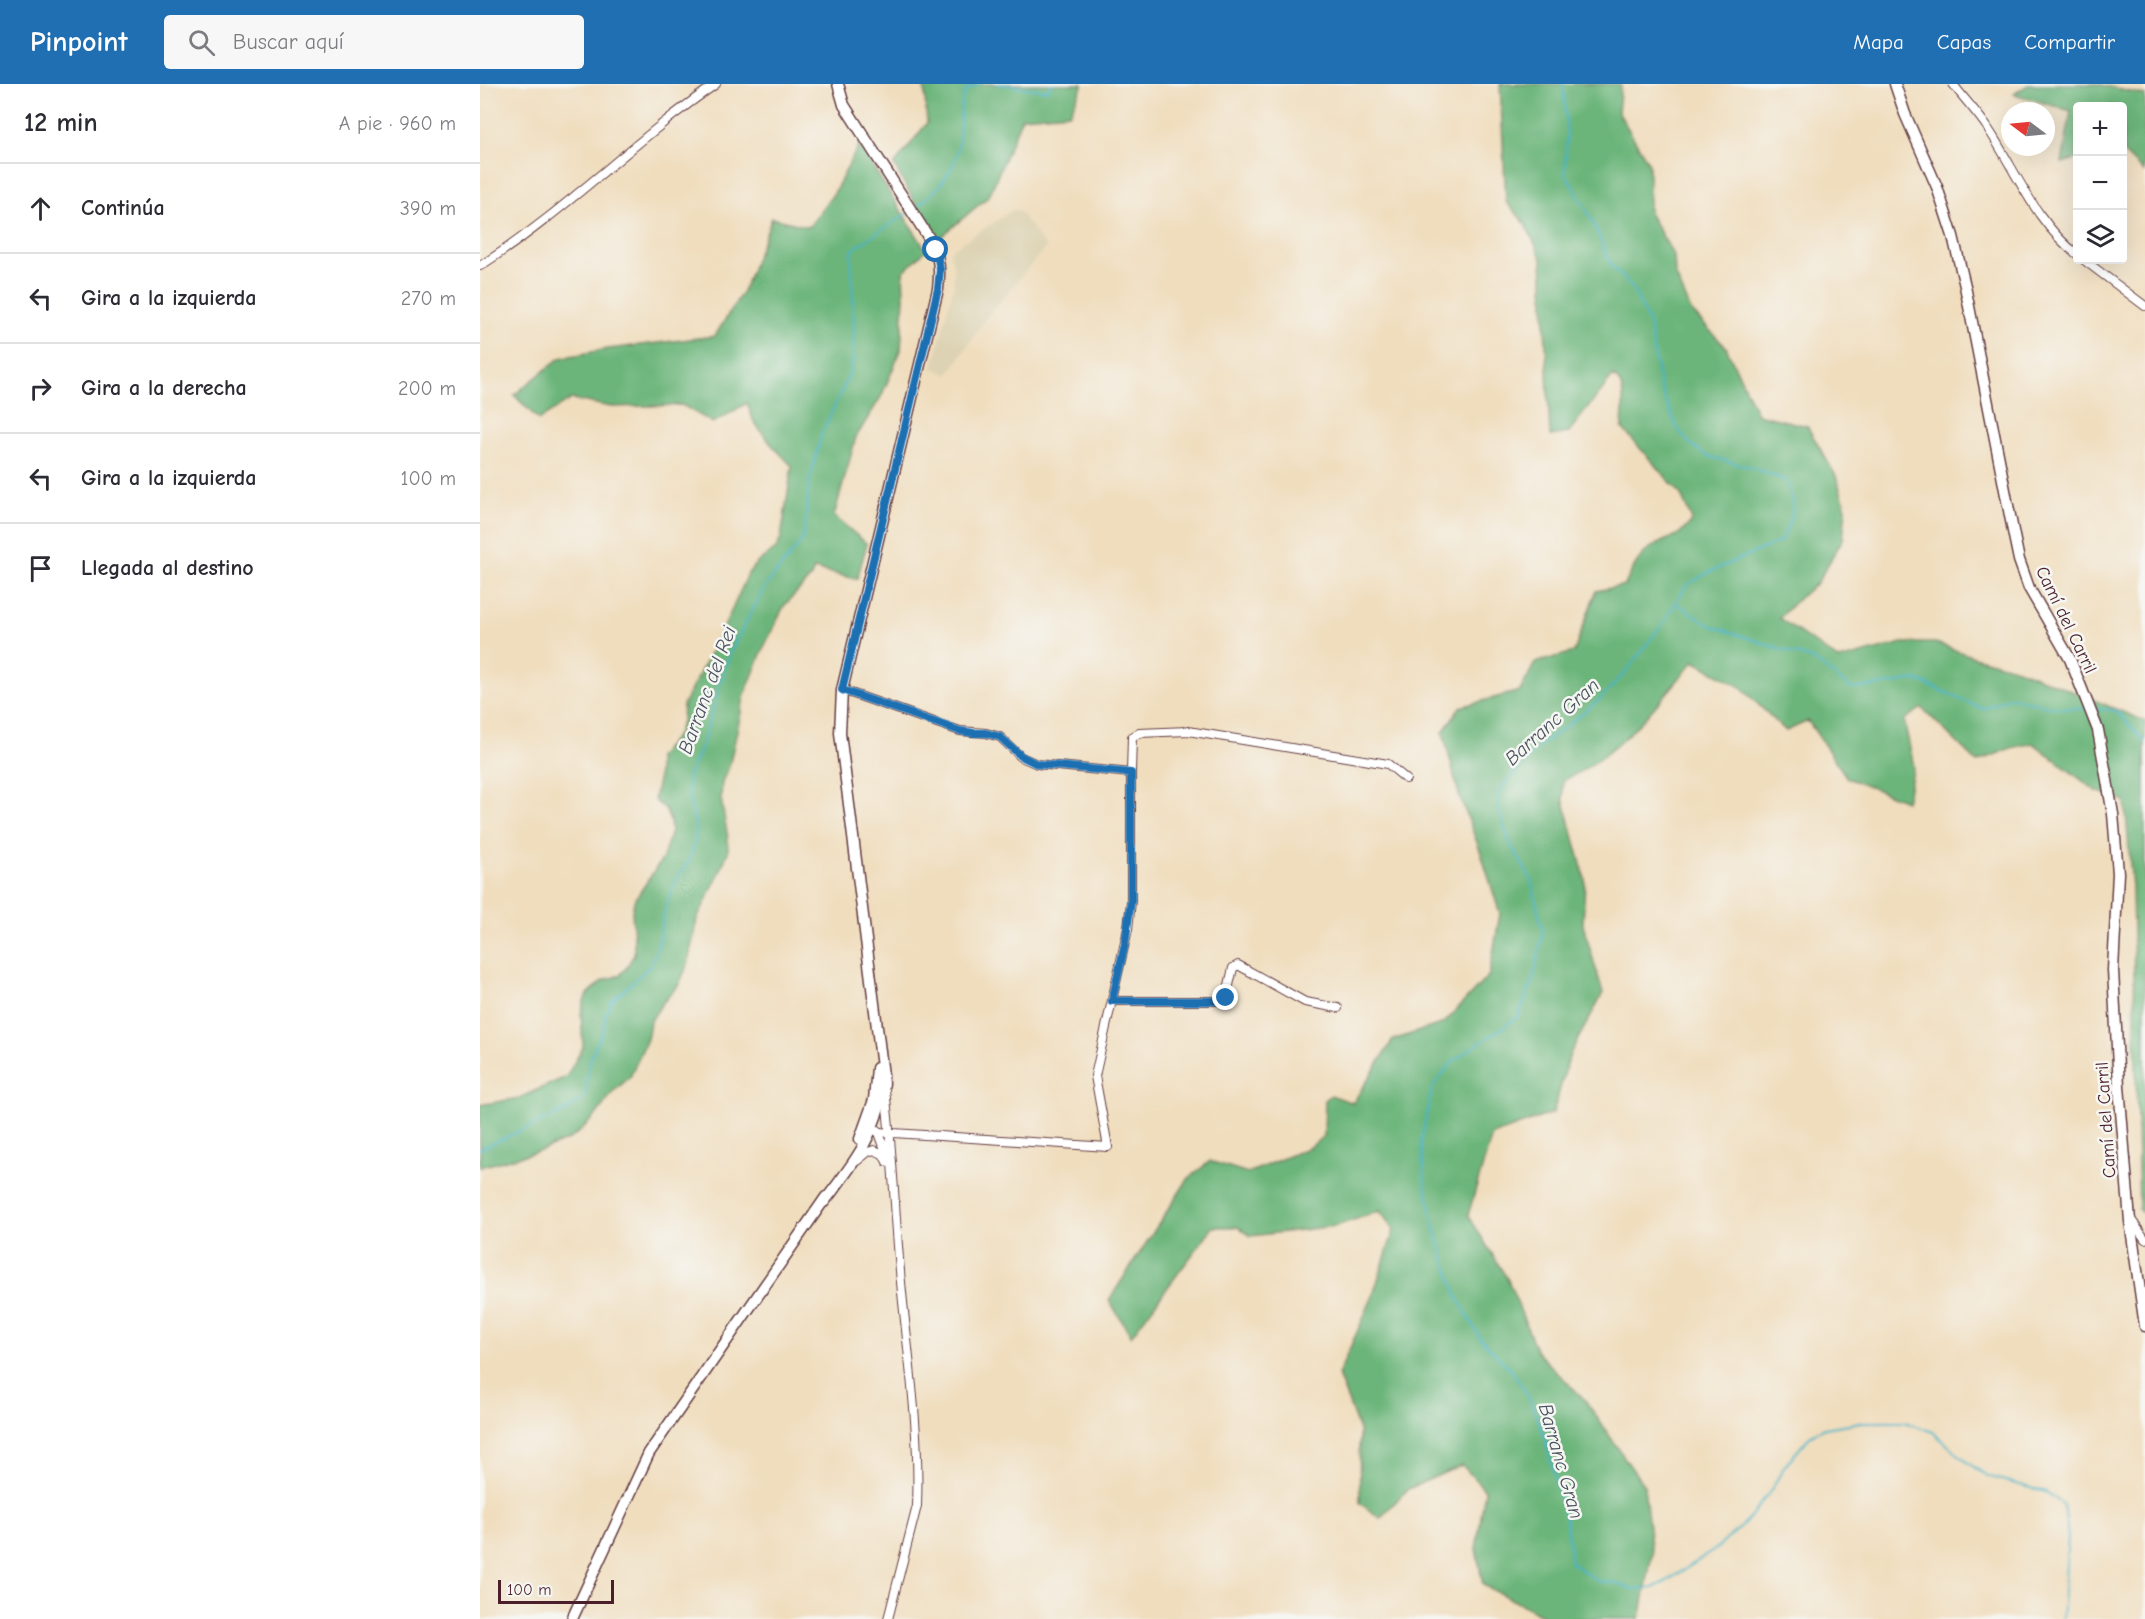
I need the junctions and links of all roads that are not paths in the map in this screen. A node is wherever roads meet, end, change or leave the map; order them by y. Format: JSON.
{"nodes":[{"id":1,"x":716,"y":84,"type":"edge"},
{"id":2,"x":838,"y":84,"type":"edge"},
{"id":3,"x":1895,"y":84,"type":"edge"},
{"id":4,"x":1953,"y":84,"type":"edge"},
{"id":5,"x":2073,"y":250,"type":"edge"},
{"id":6,"x":2089,"y":264,"type":"edge"},
{"id":7,"x":480,"y":266,"type":"edge"},
{"id":8,"x":2145,"y":306,"type":"edge"},
{"id":9,"x":842,"y":690,"type":"junction"},
{"id":10,"x":1131,"y":773,"type":"junction"},
{"id":11,"x":1406,"y":779,"type":"dead end"},
{"id":12,"x":1112,"y":1001,"type":"junction"},
{"id":13,"x":1338,"y":1008,"type":"dead end"},
{"id":14,"x":881,"y":1082,"type":"junction"},
{"id":15,"x":877,"y":1127,"type":"junction"},
{"id":16,"x":890,"y":1134,"type":"junction"},
{"id":17,"x":885,"y":1148,"type":"junction"},
{"id":18,"x":852,"y":1161,"type":"junction"},
{"id":19,"x":893,"y":1177,"type":"junction"},
{"id":20,"x":2130,"y":1218,"type":"junction"},
{"id":21,"x":2145,"y":1239,"type":"edge"},
{"id":22,"x":2145,"y":1326,"type":"edge"},
{"id":23,"x":572,"y":1619,"type":"edge"},
{"id":24,"x":888,"y":1619,"type":"edge"}],
"edges":[{"from":1,"to":7,"type":"street"},
{"from":2,"to":9,"type":"main road"},
{"from":3,"to":20,"type":"main road","name":"Camí del Carril"},
{"from":4,"to":5,"type":"street"},
{"from":6,"to":8,"type":"street"},
{"from":9,"to":10,"type":"street"},
{"from":9,"to":14,"type":"main road"},
{"from":10,"to":11,"type":"street"},
{"from":10,"to":12,"type":"street"},
{"from":12,"to":13,"type":"street"},
{"from":12,"to":16,"type":"street"},
{"from":14,"to":15,"type":"main road"},
{"from":14,"to":16,"type":"street"},
{"from":14,"to":18,"type":"main road"},
{"from":15,"to":16,"type":"street"},
{"from":15,"to":17,"type":"street"},
{"from":15,"to":18,"type":"main road"},
{"from":16,"to":17,"type":"street"},
{"from":17,"to":18,"type":"street"},
{"from":17,"to":19,"type":"street"},
{"from":17,"to":19,"type":"street"},
{"from":18,"to":23,"type":"main road"},
{"from":19,"to":24,"type":"street"},
{"from":20,"to":21,"type":"street"},
{"from":20,"to":22,"type":"main road","name":"Camí del Carril"}]}
